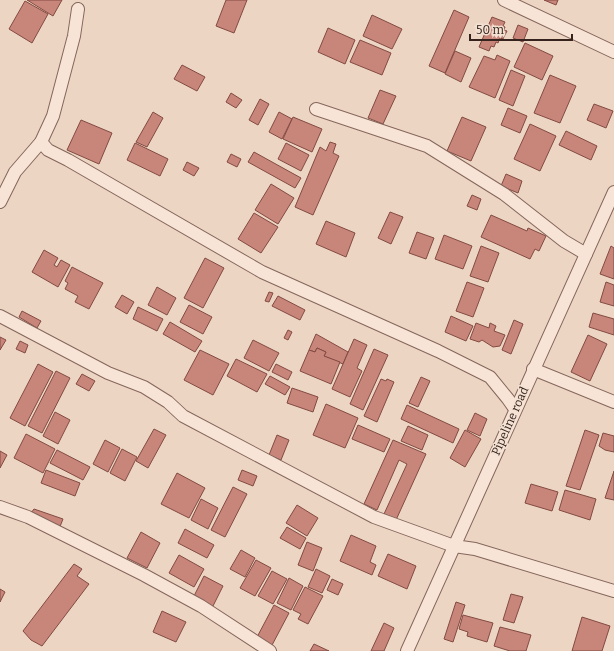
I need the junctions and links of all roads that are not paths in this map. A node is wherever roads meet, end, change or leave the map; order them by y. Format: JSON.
{"nodes":[{"id":1,"x":504,"y":0,"type":"edge"},
{"id":2,"x":78,"y":9,"type":"dead end"},
{"id":3,"x":614,"y":52,"type":"edge"},
{"id":4,"x":316,"y":109,"type":"dead end"},
{"id":5,"x":40,"y":142,"type":"junction"},
{"id":6,"x":614,"y":192,"type":"edge"},
{"id":7,"x":0,"y":202,"type":"edge"},
{"id":8,"x":586,"y":254,"type":"junction"},
{"id":9,"x":0,"y":316,"type":"edge"},
{"id":10,"x":533,"y":370,"type":"junction"},
{"id":11,"x":614,"y":402,"type":"edge"},
{"id":12,"x":515,"y":409,"type":"junction"},
{"id":13,"x":0,"y":507,"type":"edge"},
{"id":14,"x":454,"y":546,"type":"junction"},
{"id":15,"x":614,"y":591,"type":"edge"},
{"id":16,"x":270,"y":651,"type":"edge"},
{"id":17,"x":407,"y":651,"type":"edge"}],
"edges":[{"from":1,"to":3,"type":"street"},
{"from":2,"to":5,"type":"street"},
{"from":4,"to":8,"type":"street"},
{"from":5,"to":7,"type":"street"},
{"from":5,"to":12,"type":"street"},
{"from":6,"to":8,"type":"street","name":"Pipeline road"},
{"from":8,"to":10,"type":"street","name":"Pipeline road"},
{"from":9,"to":14,"type":"street"},
{"from":10,"to":11,"type":"street"},
{"from":10,"to":12,"type":"street","name":"Pipeline road"},
{"from":12,"to":14,"type":"street","name":"Pipeline road"},
{"from":13,"to":16,"type":"street"},
{"from":14,"to":15,"type":"street"},
{"from":14,"to":17,"type":"street","name":"Pipeline road"}]}
